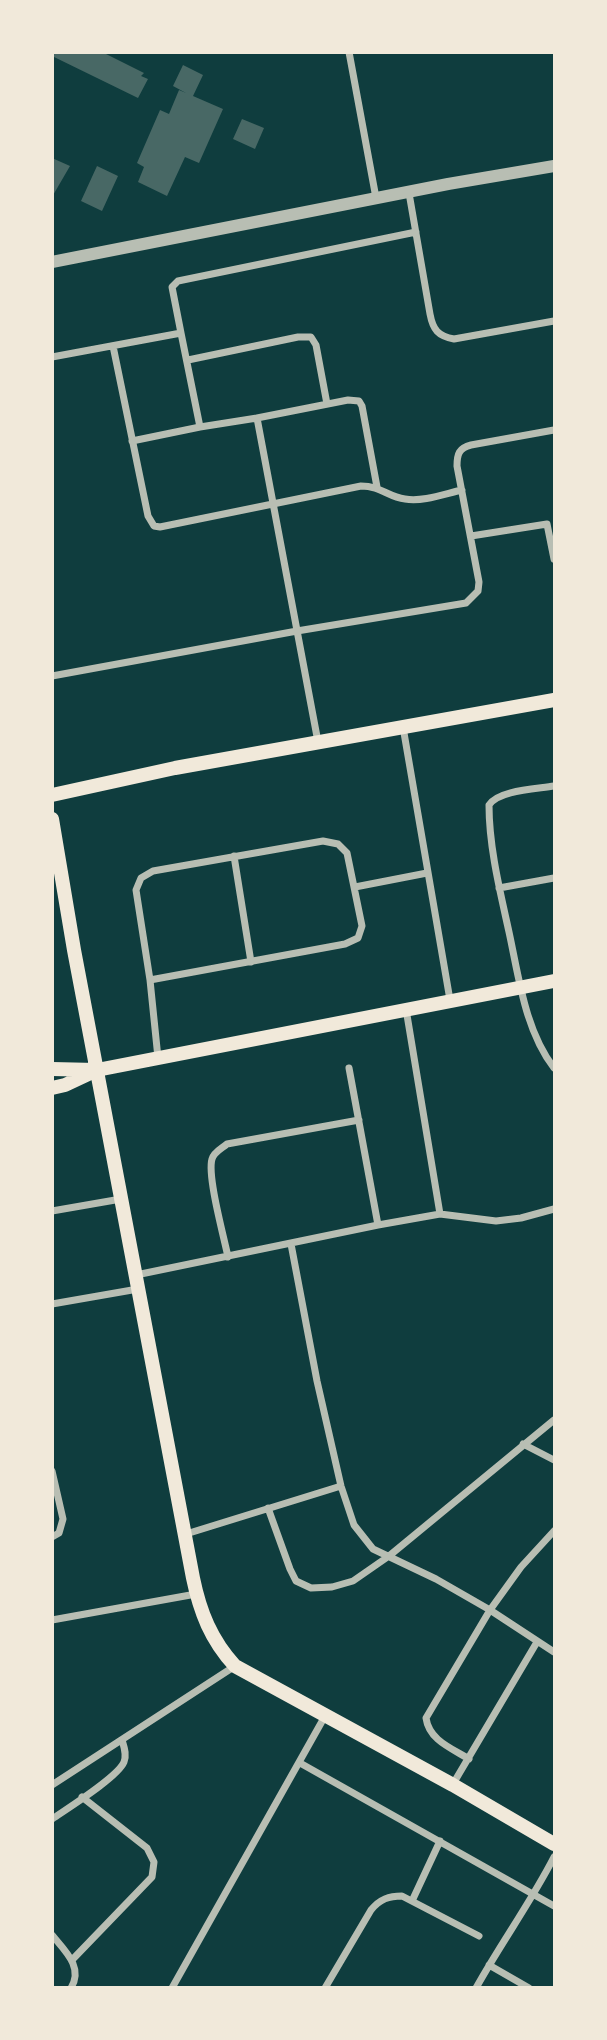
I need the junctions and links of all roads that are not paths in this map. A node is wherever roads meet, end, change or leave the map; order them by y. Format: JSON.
{"nodes":[{"id":1,"x":349,"y":52,"type":"edge"},
{"id":2,"x":555,"y":166,"type":"edge"},
{"id":3,"x":409,"y":192,"type":"junction"},
{"id":4,"x":376,"y":198,"type":"junction"},
{"id":5,"x":416,"y":232,"type":"junction"},
{"id":6,"x":52,"y":262,"type":"edge"},
{"id":7,"x":555,"y":321,"type":"edge"},
{"id":8,"x":181,"y":333,"type":"junction"},
{"id":9,"x":113,"y":346,"type":"junction"},
{"id":10,"x":52,"y":357,"type":"edge"},
{"id":11,"x":188,"y":360,"type":"junction"},
{"id":12,"x":327,"y":404,"type":"junction"},
{"id":13,"x":257,"y":418,"type":"junction"},
{"id":14,"x":200,"y":427,"type":"junction"},
{"id":15,"x":555,"y":430,"type":"edge"},
{"id":16,"x":132,"y":441,"type":"junction"},
{"id":17,"x":377,"y":487,"type":"junction"},
{"id":18,"x":462,"y":490,"type":"junction"},
{"id":19,"x":274,"y":505,"type":"junction"},
{"id":20,"x":551,"y":523,"type":"edge"},
{"id":21,"x":471,"y":536,"type":"junction"},
{"id":22,"x":554,"y":554,"type":"edge"},
{"id":23,"x":297,"y":631,"type":"junction"},
{"id":24,"x":52,"y":676,"type":"edge"},
{"id":25,"x":555,"y":700,"type":"edge"},
{"id":26,"x":403,"y":726,"type":"junction"},
{"id":27,"x":318,"y":742,"type":"junction"},
{"id":28,"x":555,"y":786,"type":"edge"},
{"id":29,"x":52,"y":795,"type":"edge"},
{"id":30,"x":52,"y":819,"type":"edge"},
{"id":31,"x":234,"y":856,"type":"junction"},
{"id":32,"x":427,"y":873,"type":"junction"},
{"id":33,"x":555,"y":878,"type":"edge"},
{"id":34,"x":355,"y":887,"type":"junction"},
{"id":35,"x":499,"y":888,"type":"junction"},
{"id":36,"x":251,"y":962,"type":"junction"},
{"id":37,"x":150,"y":979,"type":"junction"},
{"id":38,"x":555,"y":981,"type":"edge"},
{"id":39,"x":521,"y":987,"type":"junction"},
{"id":40,"x":450,"y":1000,"type":"junction"},
{"id":41,"x":406,"y":1009,"type":"junction"},
{"id":42,"x":158,"y":1058,"type":"junction"},
{"id":43,"x":349,"y":1068,"type":"dead end"},
{"id":44,"x":555,"y":1068,"type":"edge"},
{"id":45,"x":52,"y":1069,"type":"edge"},
{"id":46,"x":97,"y":1070,"type":"junction"},
{"id":47,"x":52,"y":1087,"type":"edge"},
{"id":48,"x":359,"y":1119,"type":"junction"},
{"id":49,"x":122,"y":1199,"type":"junction"},
{"id":50,"x":555,"y":1209,"type":"edge"},
{"id":51,"x":52,"y":1211,"type":"edge"},
{"id":52,"x":440,"y":1214,"type":"junction"},
{"id":53,"x":378,"y":1225,"type":"junction"},
{"id":54,"x":291,"y":1244,"type":"junction"},
{"id":55,"x":228,"y":1257,"type":"junction"},
{"id":56,"x":137,"y":1282,"type":"junction"},
{"id":57,"x":52,"y":1304,"type":"edge"},
{"id":58,"x":555,"y":1419,"type":"edge"},
{"id":59,"x":523,"y":1444,"type":"junction"},
{"id":60,"x":555,"y":1460,"type":"edge"},
{"id":61,"x":52,"y":1471,"type":"edge"},
{"id":62,"x":341,"y":1486,"type":"junction"},
{"id":63,"x":268,"y":1508,"type":"junction"},
{"id":64,"x":555,"y":1531,"type":"edge"},
{"id":65,"x":186,"y":1534,"type":"junction"},
{"id":66,"x":52,"y":1537,"type":"edge"},
{"id":67,"x":389,"y":1556,"type":"junction"},
{"id":68,"x":196,"y":1594,"type":"junction"},
{"id":69,"x":490,"y":1609,"type":"junction"},
{"id":70,"x":52,"y":1620,"type":"edge"},
{"id":71,"x":537,"y":1642,"type":"junction"},
{"id":72,"x":555,"y":1652,"type":"edge"},
{"id":73,"x":235,"y":1666,"type":"junction"},
{"id":74,"x":325,"y":1716,"type":"junction"},
{"id":75,"x":122,"y":1740,"type":"junction"},
{"id":76,"x":469,"y":1759,"type":"junction"},
{"id":77,"x":300,"y":1763,"type":"junction"},
{"id":78,"x":52,"y":1785,"type":"edge"},
{"id":79,"x":453,"y":1785,"type":"junction"},
{"id":80,"x":82,"y":1797,"type":"junction"},
{"id":81,"x":52,"y":1819,"type":"edge"},
{"id":82,"x":440,"y":1841,"type":"junction"},
{"id":83,"x":555,"y":1844,"type":"edge"},
{"id":84,"x":555,"y":1857,"type":"edge"},
{"id":85,"x":535,"y":1894,"type":"junction"},
{"id":86,"x":412,"y":1901,"type":"junction"},
{"id":87,"x":555,"y":1906,"type":"edge"},
{"id":88,"x":52,"y":1934,"type":"edge"},
{"id":89,"x":479,"y":1936,"type":"dead end"},
{"id":90,"x":72,"y":1960,"type":"junction"},
{"id":91,"x":489,"y":1965,"type":"junction"},
{"id":92,"x":71,"y":1987,"type":"edge"},
{"id":93,"x":172,"y":1987,"type":"edge"},
{"id":94,"x":325,"y":1987,"type":"edge"},
{"id":95,"x":476,"y":1987,"type":"edge"},
{"id":96,"x":529,"y":1987,"type":"edge"}],
"edges":[{"from":1,"to":4,"type":"street"},
{"from":2,"to":3,"type":"street"},
{"from":3,"to":4,"type":"street"},
{"from":3,"to":5,"type":"street"},
{"from":4,"to":6,"type":"street"},
{"from":5,"to":7,"type":"street"},
{"from":5,"to":8,"type":"street"},
{"from":8,"to":9,"type":"street"},
{"from":8,"to":11,"type":"street"},
{"from":9,"to":10,"type":"street"},
{"from":9,"to":16,"type":"street"},
{"from":11,"to":12,"type":"street"},
{"from":11,"to":14,"type":"street"},
{"from":12,"to":13,"type":"street"},
{"from":12,"to":17,"type":"street"},
{"from":13,"to":14,"type":"street"},
{"from":13,"to":19,"type":"street"},
{"from":14,"to":16,"type":"street"},
{"from":15,"to":18,"type":"street"},
{"from":16,"to":19,"type":"street"},
{"from":17,"to":18,"type":"street"},
{"from":17,"to":19,"type":"street"},
{"from":18,"to":21,"type":"street"},
{"from":19,"to":23,"type":"street"},
{"from":20,"to":21,"type":"street"},
{"from":20,"to":22,"type":"street"},
{"from":21,"to":23,"type":"street"},
{"from":23,"to":24,"type":"street"},
{"from":23,"to":27,"type":"street"},
{"from":25,"to":26,"type":"main road"},
{"from":26,"to":27,"type":"main road"},
{"from":26,"to":32,"type":"street"},
{"from":27,"to":29,"type":"main road"},
{"from":28,"to":35,"type":"street"},
{"from":30,"to":46,"type":"main road"},
{"from":31,"to":34,"type":"street"},
{"from":31,"to":36,"type":"street"},
{"from":31,"to":37,"type":"street"},
{"from":32,"to":34,"type":"street"},
{"from":32,"to":40,"type":"street"},
{"from":33,"to":35,"type":"street"},
{"from":34,"to":36,"type":"street"},
{"from":35,"to":39,"type":"street"},
{"from":36,"to":37,"type":"street"},
{"from":37,"to":42,"type":"street"},
{"from":38,"to":39,"type":"main road"},
{"from":39,"to":40,"type":"main road"},
{"from":39,"to":44,"type":"street"},
{"from":40,"to":41,"type":"main road"},
{"from":41,"to":42,"type":"main road"},
{"from":41,"to":52,"type":"street"},
{"from":42,"to":46,"type":"main road"},
{"from":43,"to":48,"type":"street"},
{"from":45,"to":46,"type":"main road"},
{"from":46,"to":47,"type":"main road"},
{"from":46,"to":49,"type":"main road"},
{"from":48,"to":53,"type":"street"},
{"from":48,"to":55,"type":"street"},
{"from":49,"to":51,"type":"street"},
{"from":49,"to":56,"type":"main road"},
{"from":50,"to":52,"type":"street"},
{"from":52,"to":53,"type":"street"},
{"from":53,"to":54,"type":"street"},
{"from":54,"to":55,"type":"street"},
{"from":54,"to":62,"type":"street"},
{"from":55,"to":56,"type":"street"},
{"from":56,"to":57,"type":"street"},
{"from":56,"to":65,"type":"main road"},
{"from":58,"to":59,"type":"street"},
{"from":59,"to":60,"type":"street"},
{"from":59,"to":67,"type":"street"},
{"from":61,"to":66,"type":"street"},
{"from":62,"to":63,"type":"street"},
{"from":62,"to":67,"type":"street"},
{"from":63,"to":65,"type":"street"},
{"from":63,"to":67,"type":"street"},
{"from":64,"to":69,"type":"street"},
{"from":65,"to":68,"type":"main road"},
{"from":67,"to":69,"type":"street"},
{"from":68,"to":70,"type":"street"},
{"from":68,"to":73,"type":"main road"},
{"from":69,"to":71,"type":"street"},
{"from":69,"to":76,"type":"street"},
{"from":71,"to":72,"type":"street"},
{"from":71,"to":76,"type":"street"},
{"from":73,"to":74,"type":"main road"},
{"from":73,"to":75,"type":"street"},
{"from":74,"to":77,"type":"street"},
{"from":74,"to":79,"type":"main road"},
{"from":75,"to":78,"type":"street"},
{"from":75,"to":80,"type":"street"},
{"from":76,"to":79,"type":"street"},
{"from":77,"to":82,"type":"street"},
{"from":77,"to":93,"type":"street"},
{"from":79,"to":83,"type":"main road"},
{"from":80,"to":81,"type":"street"},
{"from":80,"to":90,"type":"street"},
{"from":82,"to":85,"type":"street"},
{"from":82,"to":86,"type":"street"},
{"from":84,"to":85,"type":"street"},
{"from":85,"to":87,"type":"street"},
{"from":85,"to":91,"type":"street"},
{"from":86,"to":89,"type":"street"},
{"from":86,"to":94,"type":"street"},
{"from":88,"to":90,"type":"street"},
{"from":90,"to":92,"type":"street"},
{"from":91,"to":95,"type":"street"},
{"from":91,"to":96,"type":"street"}]}
